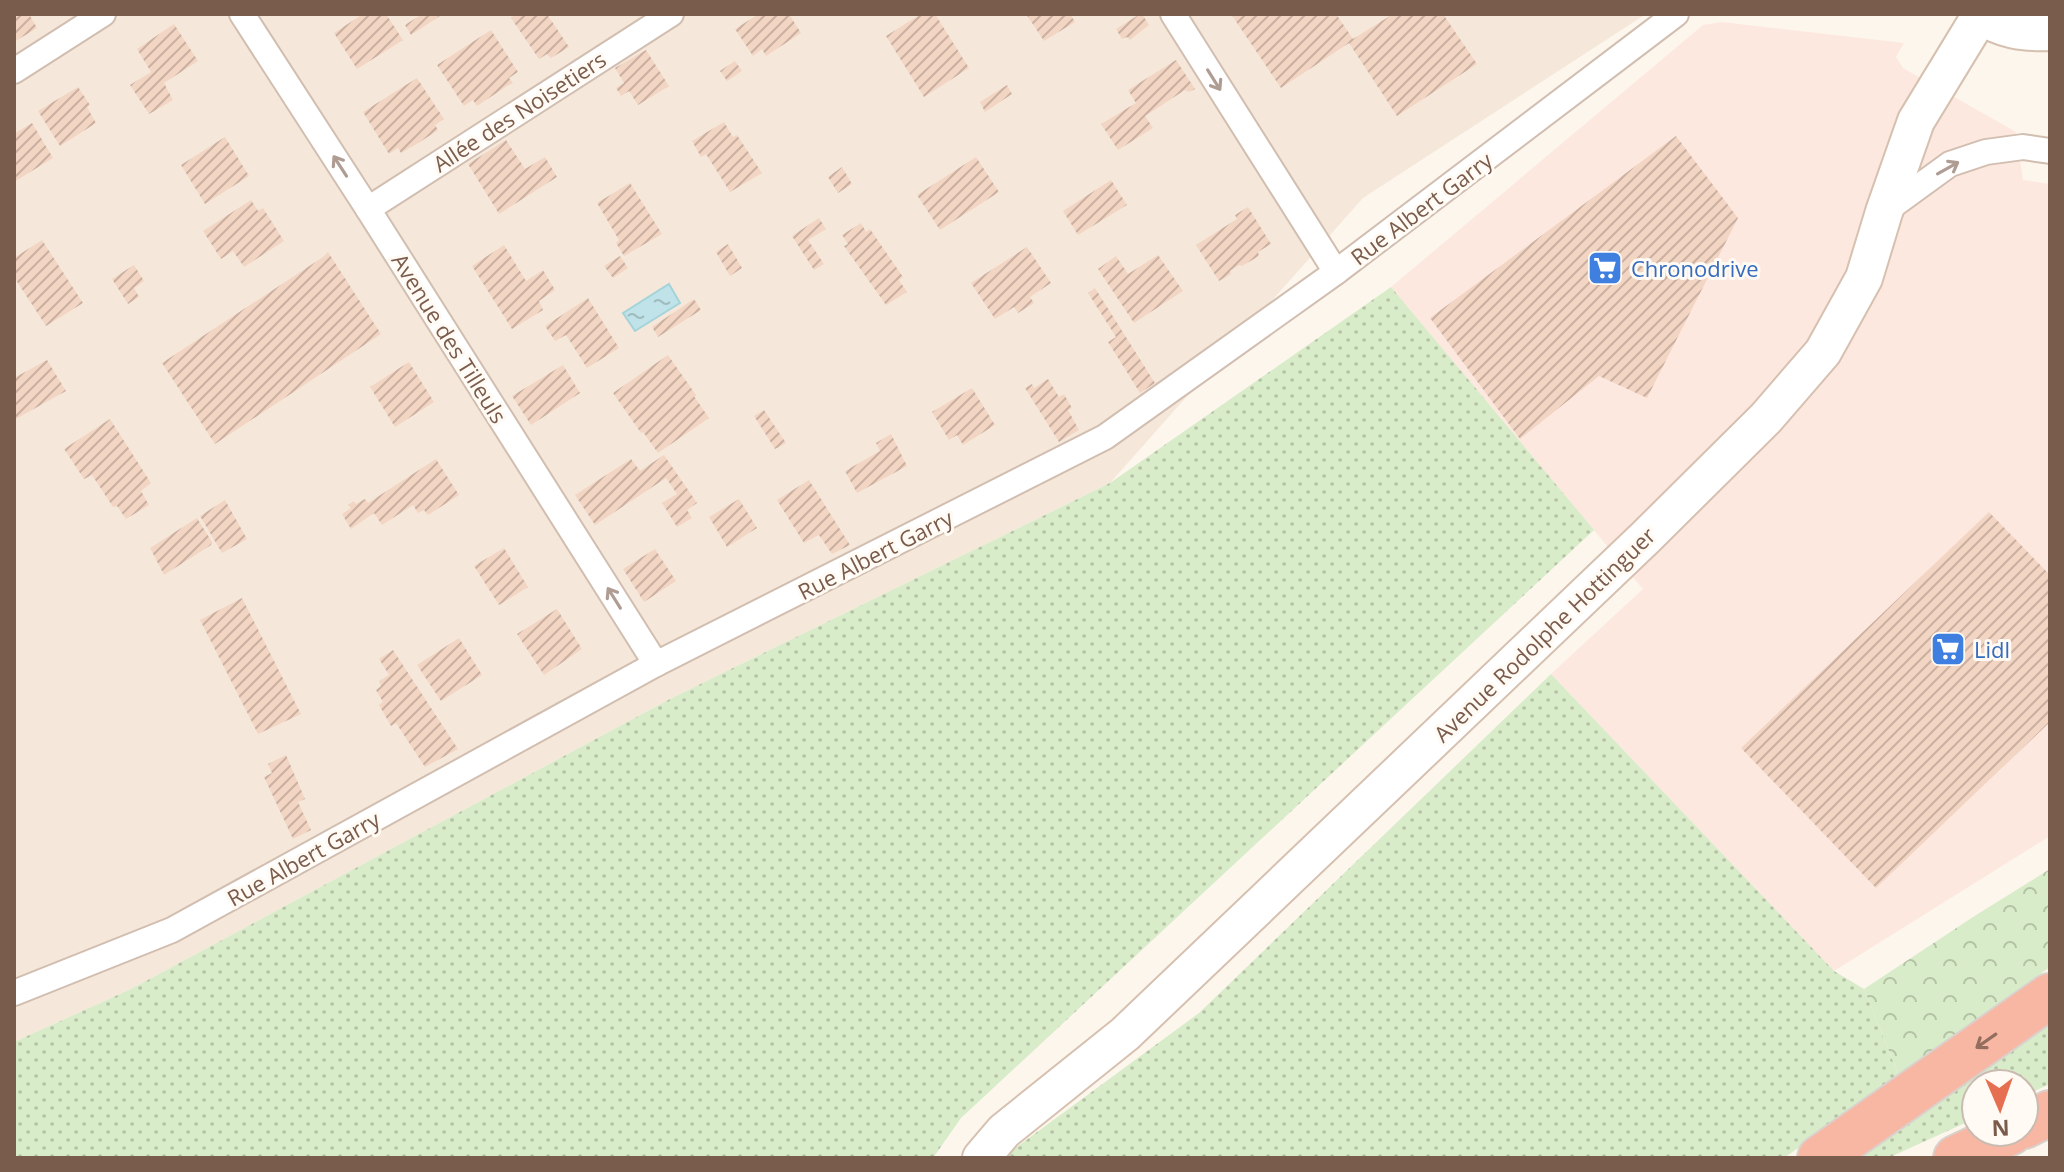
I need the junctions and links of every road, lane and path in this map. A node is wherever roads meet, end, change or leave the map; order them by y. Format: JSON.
{"nodes":[{"id":1,"x":103,"y":14,"type":"edge"},
{"id":2,"x":242,"y":14,"type":"edge"},
{"id":3,"x":671,"y":14,"type":"edge"},
{"id":4,"x":1173,"y":14,"type":"edge"},
{"id":5,"x":1676,"y":14,"type":"edge"},
{"id":6,"x":1979,"y":15,"type":"edge"},
{"id":7,"x":2043,"y":37,"type":"edge"},
{"id":8,"x":14,"y":71,"type":"edge"},
{"id":9,"x":2050,"y":151,"type":"edge"},
{"id":10,"x":368,"y":209,"type":"junction"},
{"id":11,"x":1884,"y":212,"type":"junction"},
{"id":12,"x":1336,"y":272,"type":"junction"},
{"id":13,"x":656,"y":664,"type":"junction"},
{"id":14,"x":14,"y":993,"type":"edge"},
{"id":15,"x":2050,"y":996,"type":"edge"},
{"id":16,"x":1977,"y":1148,"type":"edge"},
{"id":17,"x":981,"y":1158,"type":"edge"},
{"id":18,"x":1820,"y":1158,"type":"edge"},
{"id":19,"x":1956,"y":1158,"type":"edge"}],
"edges":[{"from":1,"to":8,"type":"street"},
{"from":10,"to":2,"type":"street","name":"Avenue des Tilleuls","one_way":true},
{"from":3,"to":10,"type":"street","name":"Allée des Noisetiers"},
{"from":4,"to":12,"type":"street","one_way":true},
{"from":5,"to":12,"type":"street","name":"Rue Albert Garry"},
{"from":6,"to":7,"type":"street"},
{"from":6,"to":11,"type":"street","name":"Avenue Rodolphe Hottinguer"},
{"from":11,"to":9,"type":"street","one_way":true},
{"from":13,"to":10,"type":"street","name":"Avenue des Tilleuls","one_way":true},
{"from":11,"to":17,"type":"street","name":"Avenue Rodolphe Hottinguer"},
{"from":12,"to":13,"type":"street","name":"Rue Albert Garry"},
{"from":13,"to":14,"type":"street","name":"Rue Albert Garry"},
{"from":15,"to":18,"type":"highway","one_way":true},
{"from":16,"to":19,"type":"highway"}]}
